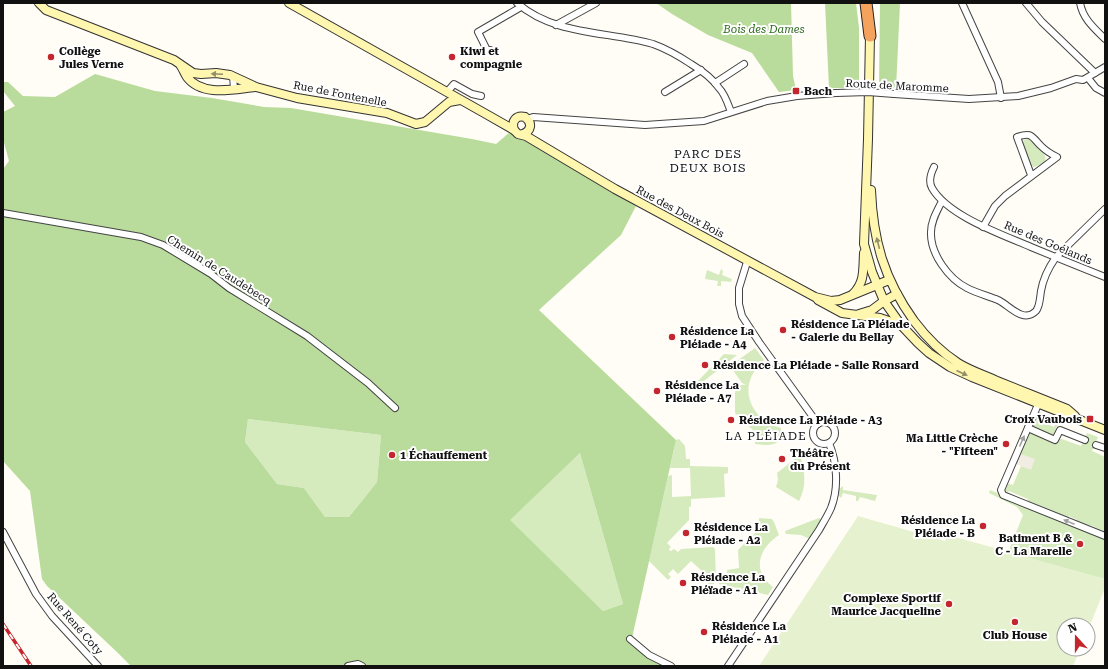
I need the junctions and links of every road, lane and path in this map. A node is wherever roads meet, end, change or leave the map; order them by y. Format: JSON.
{"nodes":[{"id":1,"x":39,"y":3,"type":"edge"},
{"id":2,"x":289,"y":3,"type":"edge"},
{"id":3,"x":596,"y":3,"type":"edge"},
{"id":4,"x":866,"y":3,"type":"edge"},
{"id":5,"x":872,"y":3,"type":"edge"},
{"id":6,"x":962,"y":3,"type":"edge"},
{"id":7,"x":1026,"y":3,"type":"edge"},
{"id":8,"x":1080,"y":3,"type":"edge"},
{"id":9,"x":519,"y":5,"type":"edge"},
{"id":10,"x":556,"y":25,"type":"junction"},
{"id":11,"x":870,"y":36,"type":"junction"},
{"id":12,"x":1105,"y":39,"type":"edge"},
{"id":13,"x":490,"y":50,"type":"dead end"},
{"id":14,"x":179,"y":62,"type":"junction"},
{"id":15,"x":744,"y":64,"type":"dead end"},
{"id":16,"x":1105,"y":67,"type":"edge"},
{"id":17,"x":700,"y":70,"type":"junction"},
{"id":18,"x":1095,"y":72,"type":"junction"},
{"id":19,"x":233,"y":76,"type":"junction"},
{"id":20,"x":1088,"y":78,"type":"junction"},
{"id":21,"x":716,"y":83,"type":"junction"},
{"id":22,"x":256,"y":86,"type":"junction"},
{"id":23,"x":234,"y":90,"type":"junction"},
{"id":24,"x":448,"y":92,"type":"junction"},
{"id":25,"x":665,"y":92,"type":"dead end"},
{"id":26,"x":1105,"y":93,"type":"edge"},
{"id":27,"x":481,"y":96,"type":"dead end"},
{"id":28,"x":1001,"y":98,"type":"junction"},
{"id":29,"x":460,"y":100,"type":"junction"},
{"id":30,"x":731,"y":112,"type":"junction"},
{"id":31,"x":486,"y":114,"type":"junction"},
{"id":32,"x":515,"y":119,"type":"junction"},
{"id":33,"x":528,"y":127,"type":"junction"},
{"id":34,"x":514,"y":130,"type":"junction"},
{"id":35,"x":868,"y":139,"type":"junction"},
{"id":36,"x":934,"y":167,"type":"dead end"},
{"id":37,"x":1031,"y":175,"type":"junction"},
{"id":38,"x":942,"y":201,"type":"junction"},
{"id":39,"x":1105,"y":209,"type":"edge"},
{"id":40,"x":3,"y":213,"type":"edge"},
{"id":41,"x":983,"y":227,"type":"junction"},
{"id":42,"x":864,"y":244,"type":"junction"},
{"id":43,"x":1056,"y":257,"type":"junction"},
{"id":44,"x":747,"y":262,"type":"junction"},
{"id":45,"x":1105,"y":277,"type":"edge"},
{"id":46,"x":889,"y":280,"type":"junction"},
{"id":47,"x":877,"y":285,"type":"junction"},
{"id":48,"x":897,"y":294,"type":"junction"},
{"id":49,"x":815,"y":297,"type":"junction"},
{"id":50,"x":851,"y":297,"type":"junction"},
{"id":51,"x":884,"y":301,"type":"junction"},
{"id":52,"x":856,"y":315,"type":"junction"},
{"id":53,"x":901,"y":325,"type":"junction"},
{"id":54,"x":1039,"y":403,"type":"junction"},
{"id":55,"x":395,"y":408,"type":"dead end"},
{"id":56,"x":818,"y":424,"type":"junction"},
{"id":57,"x":1028,"y":428,"type":"junction"},
{"id":58,"x":1105,"y":430,"type":"edge"},
{"id":59,"x":1085,"y":440,"type":"dead end"},
{"id":60,"x":829,"y":444,"type":"junction"},
{"id":61,"x":1096,"y":444,"type":"dead end"},
{"id":62,"x":1105,"y":448,"type":"edge"},
{"id":63,"x":3,"y":532,"type":"edge"},
{"id":64,"x":1105,"y":536,"type":"edge"},
{"id":65,"x":630,"y":639,"type":"dead end"},
{"id":66,"x":98,"y":666,"type":"edge"},
{"id":67,"x":348,"y":666,"type":"edge"},
{"id":68,"x":362,"y":666,"type":"edge"},
{"id":69,"x":671,"y":666,"type":"edge"},
{"id":70,"x":728,"y":666,"type":"edge"}],
"edges":[{"from":1,"to":14,"type":"street","name":"Rue de Fontenelle"},
{"from":2,"to":24,"type":"street"},
{"from":3,"to":10,"type":"street"},
{"from":4,"to":11,"type":"highway"},
{"from":5,"to":11,"type":"highway"},
{"from":6,"to":28,"type":"street"},
{"from":7,"to":18,"type":"street"},
{"from":8,"to":12,"type":"street"},
{"from":9,"to":10,"type":"street"},
{"from":9,"to":13,"type":"street"},
{"from":10,"to":17,"type":"street"},
{"from":11,"to":35,"type":"street"},
{"from":19,"to":14,"type":"street","name":"Rue de Fontenelle","one_way":true},
{"from":14,"to":23,"type":"street","name":"Rue de Fontenelle"},
{"from":15,"to":21,"type":"street"},
{"from":16,"to":18,"type":"street","name":"Route de Maromme"},
{"from":17,"to":21,"type":"street"},
{"from":17,"to":25,"type":"street"},
{"from":18,"to":20,"type":"street","name":"Route de Maromme"},
{"from":19,"to":22,"type":"street","name":"Rue de Fontenelle"},
{"from":19,"to":23,"type":"street"},
{"from":20,"to":26,"type":"street"},
{"from":20,"to":28,"type":"street","name":"Route de Maromme"},
{"from":21,"to":30,"type":"street"},
{"from":22,"to":23,"type":"street","name":"Rue de Fontenelle"},
{"from":22,"to":29,"type":"street","name":"Rue de Fontenelle"},
{"from":24,"to":27,"type":"street"},
{"from":24,"to":29,"type":"street"},
{"from":28,"to":30,"type":"street","name":"Route de Maromme","bridge":true},
{"from":29,"to":31,"type":"street"},
{"from":30,"to":33,"type":"street","name":"Route de Maromme"},
{"from":31,"to":32,"type":"street"},
{"from":31,"to":34,"type":"street"},
{"from":32,"to":33,"type":"street"},
{"from":32,"to":34,"type":"street"},
{"from":33,"to":34,"type":"street"},
{"from":33,"to":44,"type":"street","name":"Rue des Deux Bois"},
{"from":35,"to":42,"type":"street"},
{"from":46,"to":35,"type":"street","one_way":true},
{"from":36,"to":38,"type":"street","name":"Rue des Goélands"},
{"from":37,"to":37,"type":"street"},
{"from":37,"to":41,"type":"street"},
{"from":38,"to":41,"type":"street","name":"Rue des Goélands"},
{"from":38,"to":43,"type":"street"},
{"from":39,"to":43,"type":"street"},
{"from":40,"to":55,"type":"street","name":"Chemin de Caudebecq"},
{"from":41,"to":43,"type":"street","name":"Rue des Goélands"},
{"from":42,"to":47,"type":"street"},
{"from":42,"to":50,"type":"street"},
{"from":43,"to":45,"type":"street","name":"Rue des Goélands"},
{"from":44,"to":49,"type":"street","name":"Rue des Deux Bois"},
{"from":44,"to":56,"type":"street"},
{"from":46,"to":47,"type":"street","name":"Rue des Deux Bois"},
{"from":46,"to":48,"type":"street"},
{"from":47,"to":50,"type":"street","name":"Rue des Deux Bois"},
{"from":47,"to":51,"type":"street"},
{"from":48,"to":51,"type":"street"},
{"from":48,"to":54,"type":"street"},
{"from":49,"to":50,"type":"street","name":"Rue des Deux Bois"},
{"from":49,"to":52,"type":"street","name":"Rue des Deux Bois"},
{"from":51,"to":52,"type":"street"},
{"from":51,"to":53,"type":"street"},
{"from":52,"to":53,"type":"street","name":"Rue des Deux Bois"},
{"from":53,"to":54,"type":"street","one_way":true},
{"from":54,"to":57,"type":"street"},
{"from":54,"to":58,"type":"street"},
{"from":56,"to":60,"type":"street"},
{"from":56,"to":60,"type":"street"},
{"from":57,"to":59,"type":"street"},
{"from":64,"to":57,"type":"street","one_way":true},
{"from":60,"to":70,"type":"street"},
{"from":61,"to":62,"type":"street"},
{"from":63,"to":66,"type":"street","name":"Rue René Coty"},
{"from":65,"to":69,"type":"street"},
{"from":67,"to":68,"type":"street"}]}
